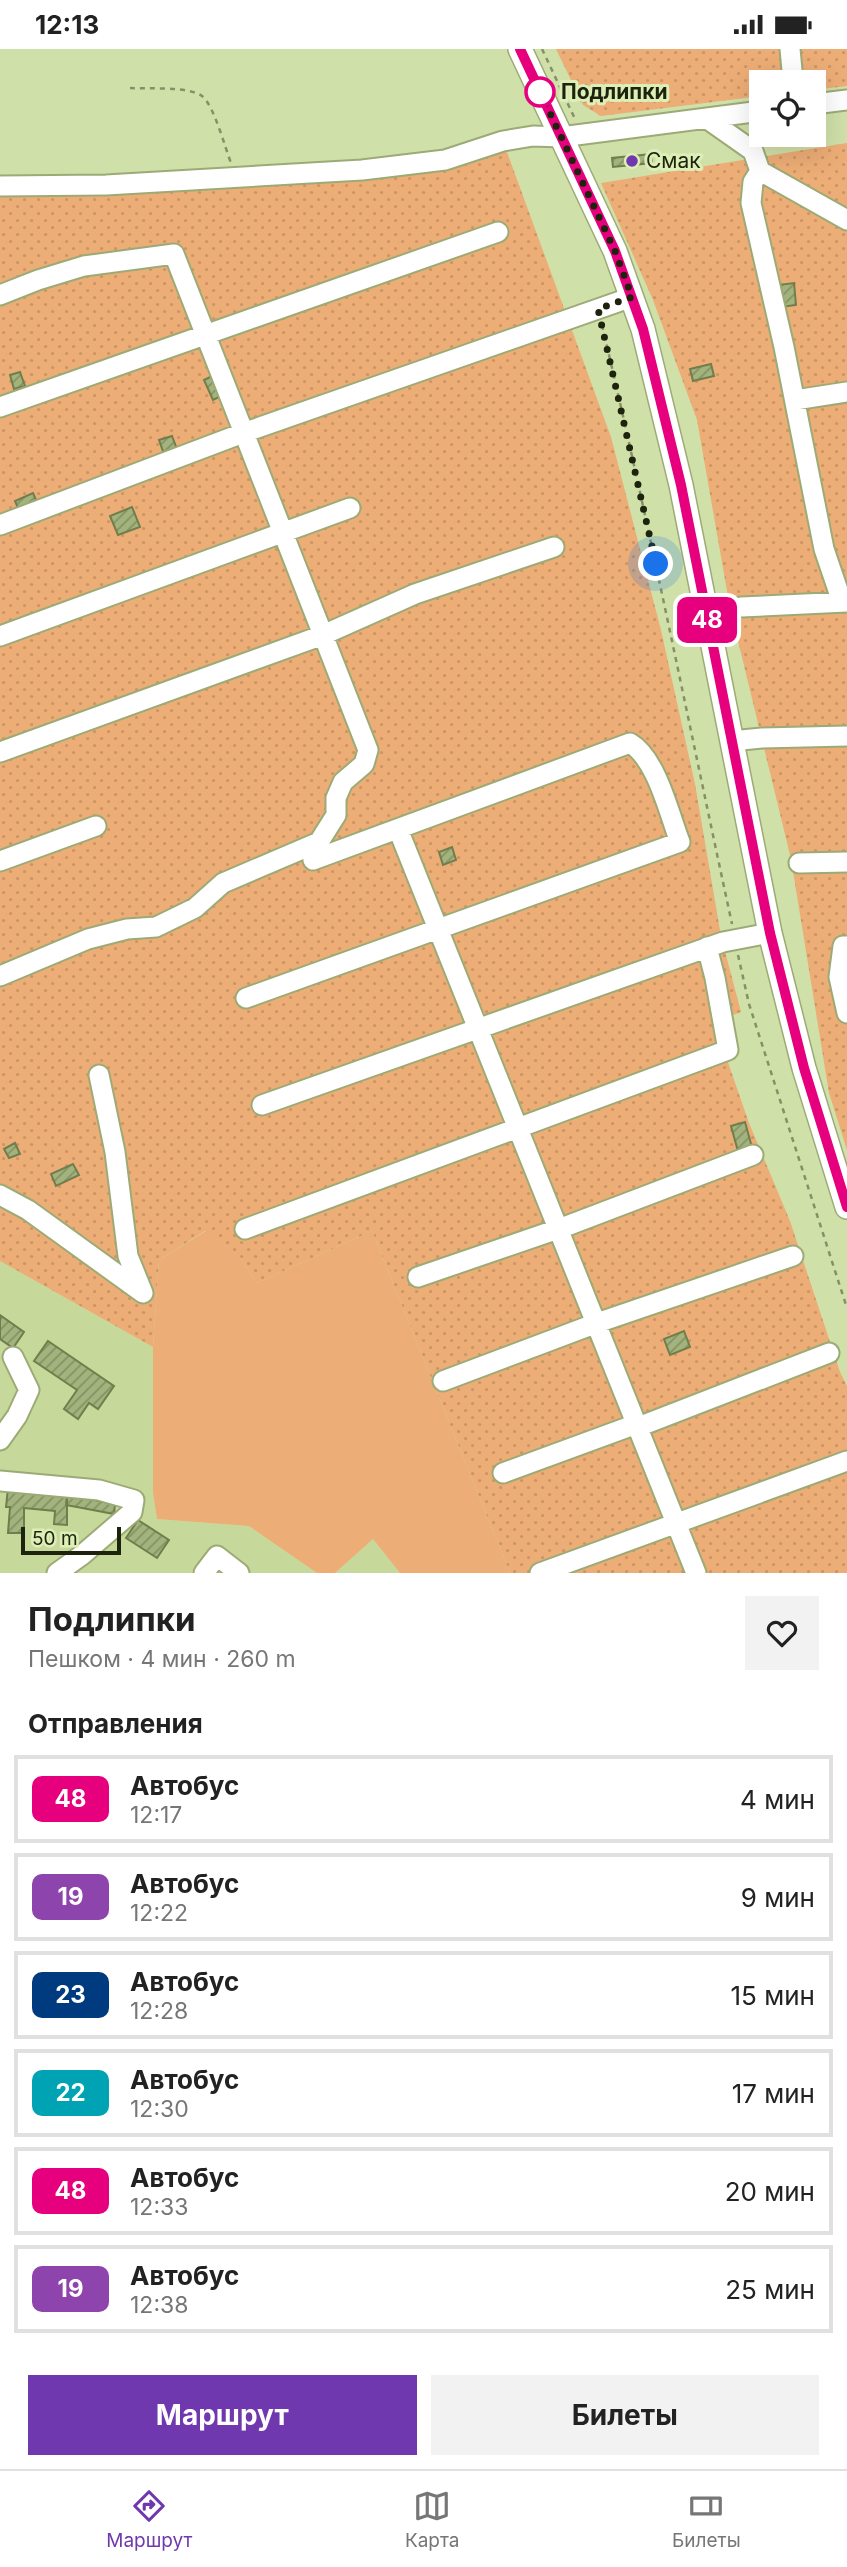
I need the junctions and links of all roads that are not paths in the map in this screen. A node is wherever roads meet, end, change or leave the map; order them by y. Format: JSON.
{"nodes":[{"id":1,"x":520,"y":49,"type":"edge"},
{"id":2,"x":790,"y":49,"type":"edge"},
{"id":3,"x":792,"y":70,"type":"edge"},
{"id":4,"x":847,"y":100,"type":"edge"},
{"id":5,"x":826,"y":103,"type":"edge"},
{"id":6,"x":749,"y":113,"type":"edge"},
{"id":7,"x":706,"y":118,"type":"junction"},
{"id":8,"x":571,"y":136,"type":"junction"},
{"id":9,"x":760,"y":171,"type":"junction"},
{"id":10,"x":0,"y":186,"type":"edge"},
{"id":11,"x":847,"y":220,"type":"edge"},
{"id":12,"x":498,"y":232,"type":"dead end"},
{"id":13,"x":0,"y":295,"type":"edge"},
{"id":14,"x":632,"y":297,"type":"junction"},
{"id":15,"x":205,"y":334,"type":"junction"},
{"id":16,"x":847,"y":392,"type":"edge"},
{"id":17,"x":795,"y":400,"type":"junction"},
{"id":18,"x":0,"y":407,"type":"edge"},
{"id":19,"x":243,"y":433,"type":"junction"},
{"id":20,"x":350,"y":508,"type":"dead end"},
{"id":21,"x":0,"y":525,"type":"edge"},
{"id":22,"x":283,"y":534,"type":"junction"},
{"id":23,"x":554,"y":547,"type":"dead end"},
{"id":24,"x":845,"y":602,"type":"edge"},
{"id":25,"x":741,"y":607,"type":"dead end"},
{"id":26,"x":323,"y":635,"type":"junction"},
{"id":27,"x":0,"y":636,"type":"edge"},
{"id":28,"x":847,"y":736,"type":"edge"},
{"id":29,"x":730,"y":741,"type":"junction"},
{"id":30,"x":0,"y":752,"type":"edge"},
{"id":31,"x":96,"y":826,"type":"dead end"},
{"id":32,"x":398,"y":829,"type":"junction"},
{"id":33,"x":313,"y":860,"type":"dead end"},
{"id":34,"x":0,"y":861,"type":"edge"},
{"id":35,"x":847,"y":862,"type":"edge"},
{"id":36,"x":799,"y":863,"type":"dead end"},
{"id":37,"x":439,"y":928,"type":"junction"},
{"id":38,"x":770,"y":933,"type":"junction"},
{"id":39,"x":847,"y":946,"type":"edge"},
{"id":40,"x":707,"y":947,"type":"junction"},
{"id":41,"x":0,"y":976,"type":"edge"},
{"id":42,"x":246,"y":998,"type":"dead end"},
{"id":43,"x":847,"y":1013,"type":"edge"},
{"id":44,"x":478,"y":1027,"type":"junction"},
{"id":45,"x":99,"y":1075,"type":"dead end"},
{"id":46,"x":262,"y":1104,"type":"dead end"},
{"id":47,"x":519,"y":1129,"type":"junction"},
{"id":48,"x":753,"y":1155,"type":"dead end"},
{"id":49,"x":0,"y":1195,"type":"edge"},
{"id":50,"x":847,"y":1207,"type":"edge"},
{"id":51,"x":558,"y":1227,"type":"junction"},
{"id":52,"x":245,"y":1229,"type":"dead end"},
{"id":53,"x":793,"y":1256,"type":"dead end"},
{"id":54,"x":418,"y":1277,"type":"dead end"},
{"id":55,"x":597,"y":1323,"type":"junction"},
{"id":56,"x":829,"y":1353,"type":"dead end"},
{"id":57,"x":13,"y":1357,"type":"dead end"},
{"id":58,"x":443,"y":1381,"type":"dead end"},
{"id":59,"x":638,"y":1427,"type":"junction"},
{"id":60,"x":0,"y":1440,"type":"edge"},
{"id":61,"x":847,"y":1461,"type":"edge"},
{"id":62,"x":503,"y":1473,"type":"dead end"},
{"id":63,"x":0,"y":1481,"type":"edge"},
{"id":64,"x":676,"y":1523,"type":"junction"},
{"id":65,"x":57,"y":1573,"type":"edge"},
{"id":66,"x":204,"y":1573,"type":"edge"},
{"id":67,"x":239,"y":1573,"type":"edge"},
{"id":68,"x":540,"y":1573,"type":"edge"},
{"id":69,"x":696,"y":1573,"type":"edge"}],
"edges":[{"from":1,"to":8,"type":"main road"},
{"from":2,"to":3,"type":"street"},
{"from":4,"to":5,"type":"street"},
{"from":6,"to":7,"type":"street"},
{"from":7,"to":8,"type":"street"},
{"from":7,"to":9,"type":"street"},
{"from":8,"to":10,"type":"street"},
{"from":8,"to":14,"type":"main road"},
{"from":9,"to":11,"type":"street"},
{"from":9,"to":17,"type":"street"},
{"from":12,"to":15,"type":"street"},
{"from":13,"to":15,"type":"street"},
{"from":14,"to":19,"type":"street"},
{"from":14,"to":29,"type":"main road"},
{"from":15,"to":18,"type":"street"},
{"from":15,"to":19,"type":"street"},
{"from":16,"to":17,"type":"street"},
{"from":17,"to":24,"type":"street"},
{"from":19,"to":21,"type":"street"},
{"from":19,"to":22,"type":"street"},
{"from":20,"to":22,"type":"street"},
{"from":22,"to":26,"type":"street"},
{"from":22,"to":27,"type":"street"},
{"from":23,"to":26,"type":"street"},
{"from":24,"to":25,"type":"street"},
{"from":26,"to":30,"type":"street"},
{"from":26,"to":41,"type":"street"},
{"from":28,"to":29,"type":"street"},
{"from":29,"to":38,"type":"main road"},
{"from":31,"to":34,"type":"street"},
{"from":32,"to":33,"type":"street"},
{"from":32,"to":37,"type":"street"},
{"from":32,"to":37,"type":"street"},
{"from":35,"to":36,"type":"street"},
{"from":37,"to":42,"type":"street"},
{"from":37,"to":44,"type":"street"},
{"from":38,"to":40,"type":"street"},
{"from":38,"to":50,"type":"main road"},
{"from":39,"to":43,"type":"street"},
{"from":40,"to":44,"type":"street"},
{"from":40,"to":47,"type":"street"},
{"from":44,"to":46,"type":"street"},
{"from":44,"to":47,"type":"street"},
{"from":45,"to":49,"type":"street"},
{"from":47,"to":51,"type":"street"},
{"from":47,"to":52,"type":"street"},
{"from":48,"to":51,"type":"street"},
{"from":51,"to":54,"type":"street"},
{"from":51,"to":55,"type":"street"},
{"from":53,"to":55,"type":"street"},
{"from":55,"to":58,"type":"street"},
{"from":55,"to":59,"type":"street"},
{"from":56,"to":59,"type":"street"},
{"from":57,"to":60,"type":"street"},
{"from":59,"to":62,"type":"street"},
{"from":59,"to":64,"type":"street"},
{"from":61,"to":64,"type":"street"},
{"from":63,"to":65,"type":"street"},
{"from":64,"to":68,"type":"street"},
{"from":64,"to":69,"type":"street"},
{"from":66,"to":67,"type":"street"}]}
